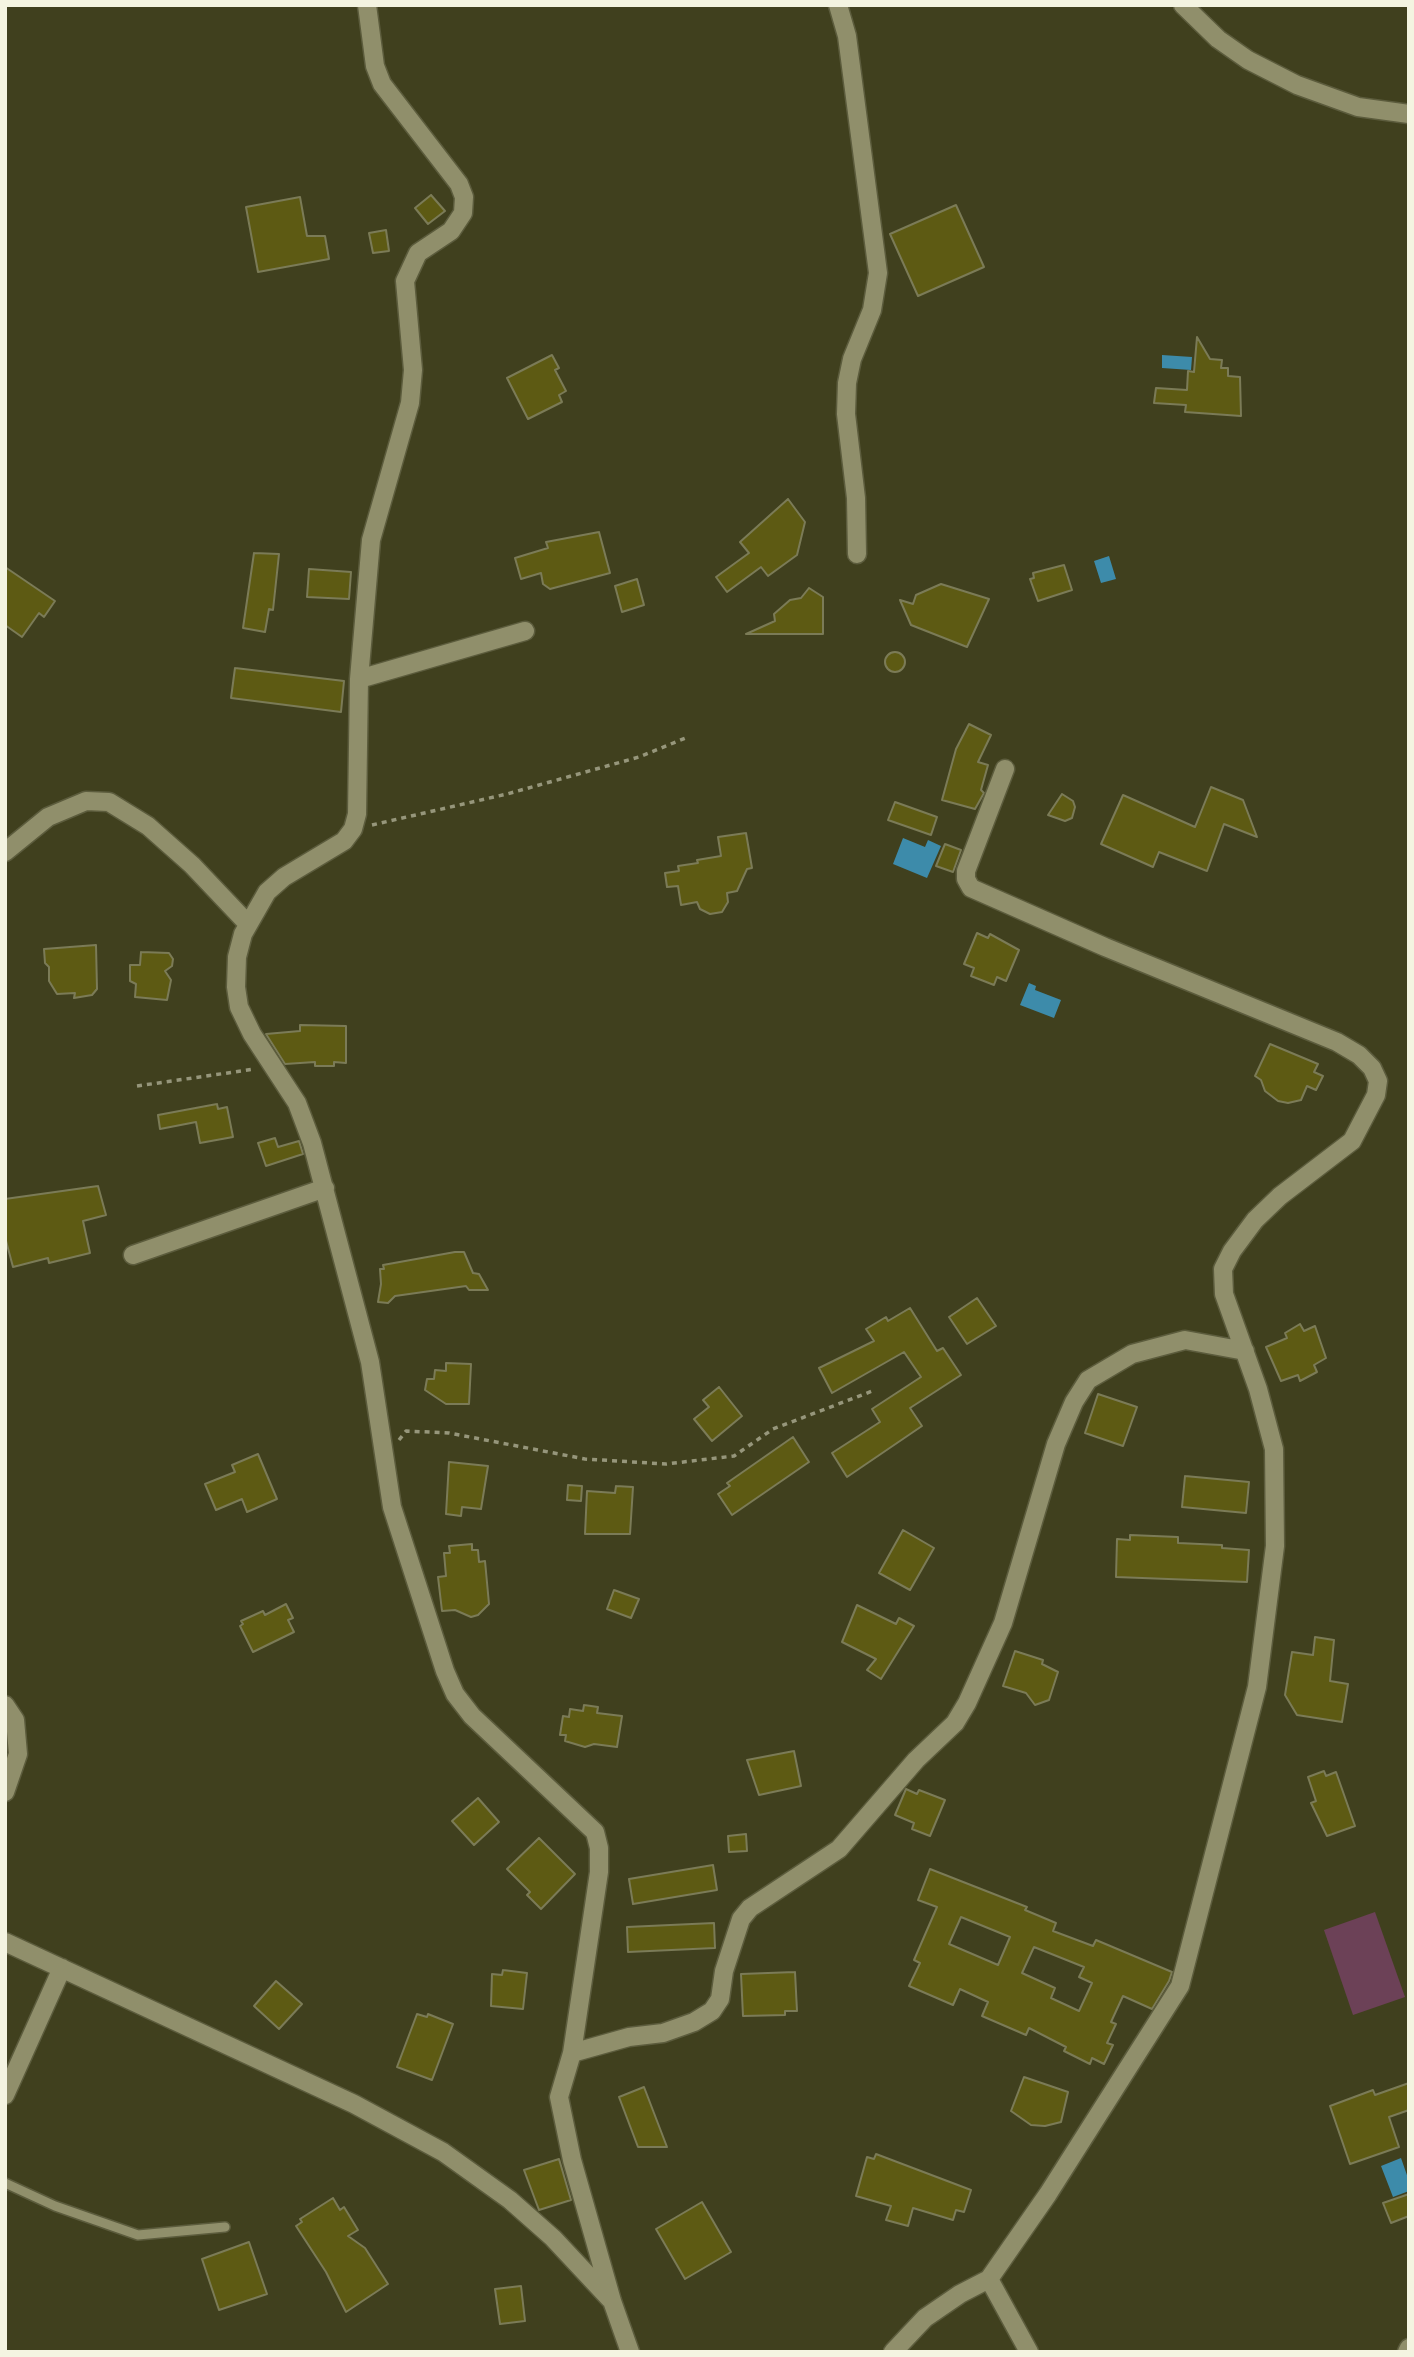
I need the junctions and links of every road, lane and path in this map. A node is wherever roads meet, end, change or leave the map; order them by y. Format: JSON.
{"nodes":[{"id":1,"x":368,"y":5,"type":"edge"},
{"id":2,"x":838,"y":5,"type":"edge"},
{"id":3,"x":1183,"y":5,"type":"edge"},
{"id":4,"x":1409,"y":114,"type":"edge"},
{"id":5,"x":857,"y":554,"type":"dead end"},
{"id":6,"x":525,"y":631,"type":"dead end"},
{"id":7,"x":359,"y":679,"type":"junction"},
{"id":8,"x":688,"y":737,"type":"dead end"},
{"id":9,"x":1005,"y":769,"type":"dead end"},
{"id":10,"x":353,"y":829,"type":"junction"},
{"id":11,"x":5,"y":852,"type":"edge"},
{"id":12,"x":248,"y":924,"type":"junction"},
{"id":13,"x":275,"y":1066,"type":"junction"},
{"id":14,"x":137,"y":1086,"type":"dead end"},
{"id":15,"x":325,"y":1188,"type":"junction"},
{"id":16,"x":133,"y":1255,"type":"dead end"},
{"id":17,"x":1245,"y":1351,"type":"junction"},
{"id":18,"x":875,"y":1390,"type":"dead end"},
{"id":19,"x":384,"y":1458,"type":"junction"},
{"id":20,"x":5,"y":1704,"type":"edge"},
{"id":21,"x":5,"y":1792,"type":"edge"},
{"id":22,"x":5,"y":1942,"type":"edge"},
{"id":23,"x":62,"y":1968,"type":"junction"},
{"id":24,"x":572,"y":2053,"type":"junction"},
{"id":25,"x":5,"y":2095,"type":"edge"},
{"id":26,"x":5,"y":2183,"type":"edge"},
{"id":27,"x":225,"y":2227,"type":"dead end"},
{"id":28,"x":989,"y":2279,"type":"junction"},
{"id":29,"x":612,"y":2301,"type":"junction"},
{"id":30,"x":630,"y":2352,"type":"edge"},
{"id":31,"x":893,"y":2352,"type":"edge"},
{"id":32,"x":1029,"y":2352,"type":"edge"}],
"edges":[{"from":1,"to":7,"type":"street"},
{"from":2,"to":5,"type":"street"},
{"from":3,"to":4,"type":"street"},
{"from":6,"to":7,"type":"street"},
{"from":7,"to":10,"type":"street"},
{"from":8,"to":10,"type":"path"},
{"from":9,"to":17,"type":"street"},
{"from":10,"to":12,"type":"street"},
{"from":11,"to":12,"type":"street"},
{"from":12,"to":13,"type":"street"},
{"from":13,"to":14,"type":"path"},
{"from":13,"to":15,"type":"street"},
{"from":15,"to":16,"type":"street"},
{"from":15,"to":19,"type":"street"},
{"from":17,"to":24,"type":"street"},
{"from":17,"to":28,"type":"street"},
{"from":18,"to":19,"type":"path"},
{"from":19,"to":24,"type":"street"},
{"from":20,"to":21,"type":"street"},
{"from":22,"to":23,"type":"street"},
{"from":23,"to":25,"type":"street"},
{"from":23,"to":29,"type":"street"},
{"from":24,"to":29,"type":"street"},
{"from":26,"to":27,"type":"lane"},
{"from":28,"to":31,"type":"street"},
{"from":28,"to":32,"type":"street"},
{"from":29,"to":30,"type":"street"}]}
